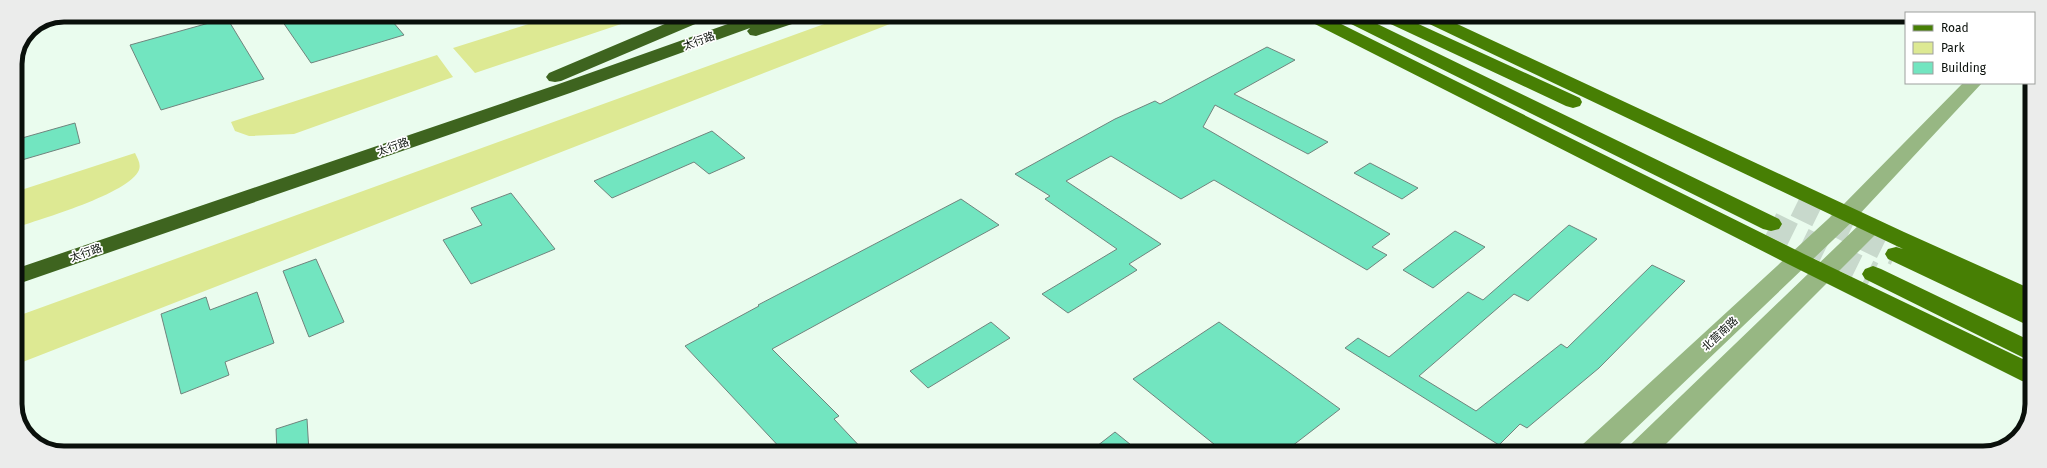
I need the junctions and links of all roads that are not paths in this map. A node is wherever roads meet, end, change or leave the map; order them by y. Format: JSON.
{"nodes":[{"id":1,"x":687,"y":22,"type":"edge"},
{"id":2,"x":715,"y":22,"type":"edge"},
{"id":3,"x":749,"y":22,"type":"edge"},
{"id":4,"x":782,"y":22,"type":"edge"},
{"id":5,"x":1325,"y":22,"type":"edge"},
{"id":6,"x":1361,"y":22,"type":"edge"},
{"id":7,"x":1401,"y":22,"type":"edge"},
{"id":8,"x":1440,"y":22,"type":"edge"},
{"id":9,"x":559,"y":84,"type":"junction"},
{"id":10,"x":1972,"y":84,"type":"edge"},
{"id":11,"x":1796,"y":205,"type":"tunnel mouth"},
{"id":12,"x":1847,"y":214,"type":"junction"},
{"id":13,"x":1771,"y":224,"type":"tunnel mouth"},
{"id":14,"x":1871,"y":226,"type":"junction"},
{"id":15,"x":1896,"y":254,"type":"tunnel mouth"},
{"id":16,"x":1798,"y":260,"type":"junction"},
{"id":17,"x":22,"y":263,"type":"edge"},
{"id":18,"x":1824,"y":272,"type":"junction"},
{"id":19,"x":1872,"y":274,"type":"tunnel mouth"},
{"id":20,"x":22,"y":275,"type":"edge"},
{"id":21,"x":2025,"y":295,"type":"edge"},
{"id":22,"x":2025,"y":314,"type":"edge"},
{"id":23,"x":2025,"y":348,"type":"edge"},
{"id":24,"x":2025,"y":371,"type":"edge"},
{"id":25,"x":1599,"y":446,"type":"edge"},
{"id":26,"x":1647,"y":446,"type":"edge"}],
"edges":[{"from":1,"to":9,"type":"highway"},
{"from":2,"to":9,"type":"highway","name":"太行路"},
{"from":3,"to":9,"type":"highway","name":"太行路"},
{"from":4,"to":9,"type":"highway"},
{"from":5,"to":16,"type":"main road"},
{"from":6,"to":13,"type":"main road"},
{"from":7,"to":11,"type":"main road"},
{"from":8,"to":12,"type":"main road"},
{"from":9,"to":17,"type":"highway","name":"太行路"},
{"from":9,"to":20,"type":"highway","name":"太行路"},
{"from":10,"to":12,"type":"street","name":"北营南路"},
{"from":12,"to":14,"type":"main road"},
{"from":12,"to":16,"type":"street","name":"北营南路"},
{"from":14,"to":18,"type":"street"},
{"from":14,"to":21,"type":"main road"},
{"from":15,"to":22,"type":"main road"},
{"from":16,"to":18,"type":"main road"},
{"from":16,"to":25,"type":"street","name":"北营南路"},
{"from":18,"to":24,"type":"main road"},
{"from":18,"to":26,"type":"street"},
{"from":19,"to":23,"type":"main road"}]}
